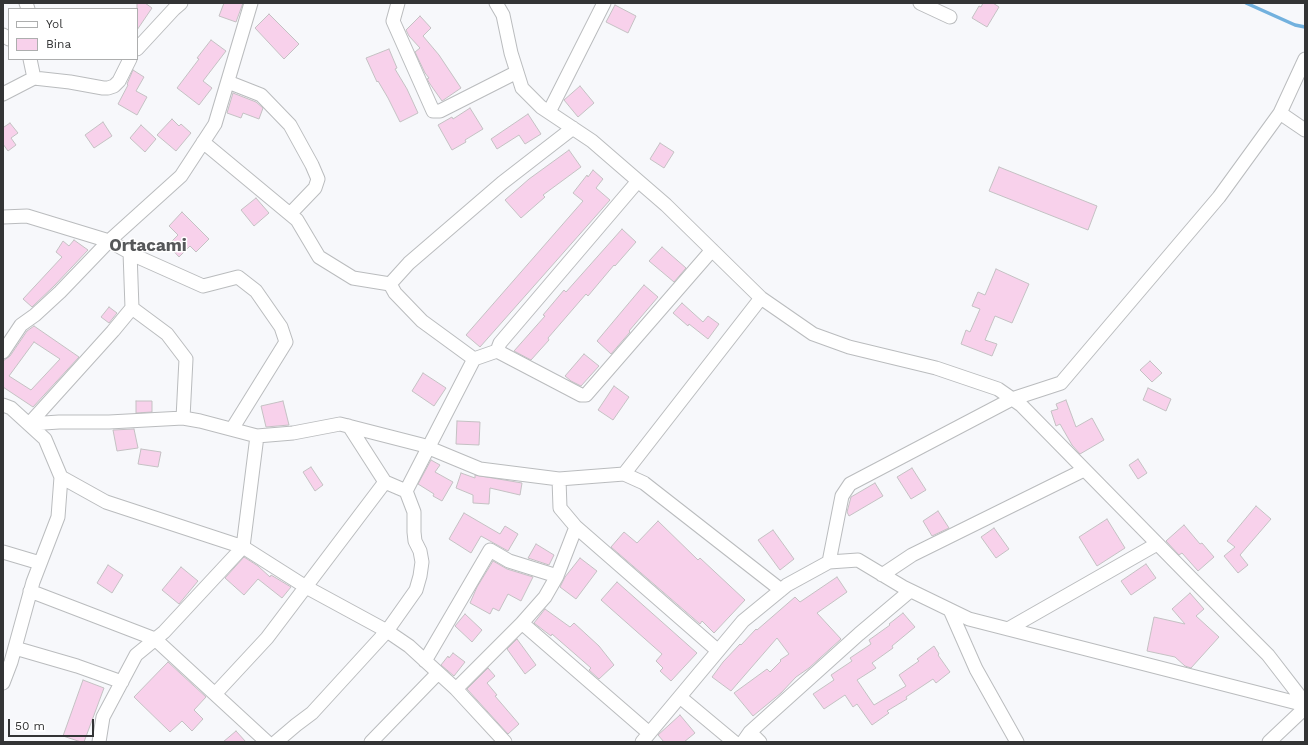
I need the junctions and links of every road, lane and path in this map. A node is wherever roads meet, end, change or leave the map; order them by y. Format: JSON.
{"nodes":[{"id":1,"x":181,"y":3,"type":"edge"},
{"id":2,"x":251,"y":3,"type":"edge"},
{"id":3,"x":398,"y":3,"type":"edge"},
{"id":4,"x":496,"y":3,"type":"edge"},
{"id":5,"x":604,"y":3,"type":"edge"},
{"id":6,"x":920,"y":3,"type":"edge"},
{"id":7,"x":950,"y":17,"type":"dead end"},
{"id":8,"x":138,"y":48,"type":"edge"},
{"id":9,"x":30,"y":60,"type":"edge"},
{"id":10,"x":130,"y":60,"type":"edge"},
{"id":11,"x":1305,"y":60,"type":"edge"},
{"id":12,"x":517,"y":72,"type":"junction"},
{"id":13,"x":34,"y":78,"type":"junction"},
{"id":14,"x":228,"y":82,"type":"junction"},
{"id":15,"x":3,"y":94,"type":"edge"},
{"id":16,"x":549,"y":112,"type":"junction"},
{"id":17,"x":1280,"y":113,"type":"junction"},
{"id":18,"x":573,"y":128,"type":"junction"},
{"id":19,"x":1305,"y":130,"type":"edge"},
{"id":20,"x":203,"y":142,"type":"junction"},
{"id":21,"x":638,"y":181,"type":"junction"},
{"id":22,"x":290,"y":214,"type":"junction"},
{"id":23,"x":3,"y":218,"type":"edge"},
{"id":24,"x":109,"y":241,"type":"junction"},
{"id":25,"x":712,"y":250,"type":"junction"},
{"id":26,"x":130,"y":252,"type":"junction"},
{"id":27,"x":390,"y":284,"type":"junction"},
{"id":28,"x":761,"y":298,"type":"junction"},
{"id":29,"x":132,"y":308,"type":"junction"},
{"id":30,"x":5,"y":344,"type":"edge"},
{"id":31,"x":497,"y":351,"type":"junction"},
{"id":32,"x":474,"y":359,"type":"junction"},
{"id":33,"x":1012,"y":399,"type":"junction"},
{"id":34,"x":3,"y":405,"type":"edge"},
{"id":35,"x":183,"y":418,"type":"junction"},
{"id":36,"x":29,"y":424,"type":"junction"},
{"id":37,"x":349,"y":426,"type":"junction"},
{"id":38,"x":232,"y":429,"type":"junction"},
{"id":39,"x":257,"y":436,"type":"junction"},
{"id":40,"x":429,"y":448,"type":"junction"},
{"id":41,"x":1084,"y":470,"type":"junction"},
{"id":42,"x":624,"y":474,"type":"junction"},
{"id":43,"x":61,"y":477,"type":"junction"},
{"id":44,"x":560,"y":479,"type":"junction"},
{"id":45,"x":385,"y":482,"type":"junction"},
{"id":46,"x":406,"y":491,"type":"junction"},
{"id":47,"x":576,"y":527,"type":"junction"},
{"id":48,"x":1157,"y":544,"type":"junction"},
{"id":49,"x":243,"y":547,"type":"junction"},
{"id":50,"x":3,"y":552,"type":"edge"},
{"id":51,"x":828,"y":562,"type":"junction"},
{"id":52,"x":40,"y":563,"type":"junction"},
{"id":53,"x":882,"y":575,"type":"junction"},
{"id":54,"x":557,"y":576,"type":"junction"},
{"id":55,"x":306,"y":586,"type":"junction"},
{"id":56,"x":781,"y":590,"type":"junction"},
{"id":57,"x":30,"y":591,"type":"junction"},
{"id":58,"x":910,"y":591,"type":"junction"},
{"id":59,"x":950,"y":610,"type":"junction"},
{"id":60,"x":522,"y":623,"type":"junction"},
{"id":61,"x":1008,"y":629,"type":"junction"},
{"id":62,"x":387,"y":632,"type":"junction"},
{"id":63,"x":155,"y":639,"type":"junction"},
{"id":64,"x":15,"y":648,"type":"junction"},
{"id":65,"x":717,"y":650,"type":"junction"},
{"id":66,"x":425,"y":661,"type":"junction"},
{"id":67,"x":438,"y":673,"type":"junction"},
{"id":68,"x":122,"y":682,"type":"junction"},
{"id":69,"x":3,"y":683,"type":"edge"},
{"id":70,"x":456,"y":689,"type":"junction"},
{"id":71,"x":215,"y":694,"type":"junction"},
{"id":72,"x":680,"y":697,"type":"junction"},
{"id":73,"x":1305,"y":705,"type":"edge"},
{"id":74,"x":747,"y":737,"type":"edge"},
{"id":75,"x":646,"y":738,"type":"edge"},
{"id":76,"x":100,"y":742,"type":"edge"},
{"id":77,"x":267,"y":742,"type":"edge"},
{"id":78,"x":276,"y":742,"type":"edge"},
{"id":79,"x":371,"y":742,"type":"edge"},
{"id":80,"x":505,"y":742,"type":"edge"},
{"id":81,"x":734,"y":742,"type":"edge"},
{"id":82,"x":760,"y":742,"type":"edge"},
{"id":83,"x":1017,"y":742,"type":"edge"},
{"id":84,"x":1269,"y":742,"type":"edge"}],
"edges":[{"from":1,"to":8,"type":"street"},
{"from":2,"to":14,"type":"street"},
{"from":3,"to":12,"type":"street"},
{"from":4,"to":12,"type":"street"},
{"from":5,"to":16,"type":"street"},
{"from":6,"to":7,"type":"street"},
{"from":9,"to":13,"type":"street"},
{"from":10,"to":13,"type":"street"},
{"from":11,"to":17,"type":"street"},
{"from":12,"to":16,"type":"street"},
{"from":13,"to":15,"type":"street"},
{"from":14,"to":20,"type":"street"},
{"from":14,"to":22,"type":"street"},
{"from":16,"to":18,"type":"street"},
{"from":17,"to":19,"type":"street"},
{"from":17,"to":33,"type":"street"},
{"from":18,"to":21,"type":"street"},
{"from":18,"to":27,"type":"street"},
{"from":20,"to":22,"type":"street"},
{"from":20,"to":24,"type":"street"},
{"from":21,"to":25,"type":"street"},
{"from":21,"to":31,"type":"street"},
{"from":22,"to":27,"type":"street"},
{"from":23,"to":24,"type":"street"},
{"from":24,"to":26,"type":"street"},
{"from":24,"to":30,"type":"street"},
{"from":25,"to":28,"type":"street"},
{"from":25,"to":31,"type":"street"},
{"from":26,"to":29,"type":"street"},
{"from":26,"to":38,"type":"street"},
{"from":27,"to":32,"type":"street"},
{"from":28,"to":33,"type":"street"},
{"from":28,"to":42,"type":"street"},
{"from":29,"to":35,"type":"street"},
{"from":29,"to":36,"type":"street"},
{"from":31,"to":32,"type":"street"},
{"from":32,"to":40,"type":"street"},
{"from":33,"to":41,"type":"street"},
{"from":33,"to":51,"type":"street"},
{"from":34,"to":36,"type":"street"},
{"from":35,"to":36,"type":"street"},
{"from":35,"to":38,"type":"street"},
{"from":36,"to":43,"type":"street"},
{"from":37,"to":39,"type":"street"},
{"from":37,"to":40,"type":"street"},
{"from":37,"to":45,"type":"street"},
{"from":38,"to":39,"type":"street"},
{"from":39,"to":49,"type":"street"},
{"from":40,"to":44,"type":"street"},
{"from":40,"to":46,"type":"street"},
{"from":41,"to":48,"type":"street"},
{"from":41,"to":53,"type":"street"},
{"from":42,"to":44,"type":"street"},
{"from":42,"to":56,"type":"street"},
{"from":43,"to":49,"type":"street"},
{"from":43,"to":52,"type":"street"},
{"from":44,"to":47,"type":"street"},
{"from":45,"to":46,"type":"street"},
{"from":45,"to":55,"type":"street"},
{"from":46,"to":62,"type":"street"},
{"from":47,"to":54,"type":"street"},
{"from":47,"to":65,"type":"street"},
{"from":48,"to":61,"type":"street"},
{"from":48,"to":73,"type":"street"},
{"from":49,"to":55,"type":"street"},
{"from":49,"to":63,"type":"street"},
{"from":50,"to":52,"type":"street"},
{"from":51,"to":53,"type":"street"},
{"from":51,"to":56,"type":"street"},
{"from":52,"to":57,"type":"street"},
{"from":53,"to":58,"type":"street"},
{"from":54,"to":60,"type":"street"},
{"from":54,"to":66,"type":"street"},
{"from":55,"to":62,"type":"street"},
{"from":55,"to":71,"type":"street"},
{"from":56,"to":65,"type":"street"},
{"from":57,"to":63,"type":"street"},
{"from":57,"to":64,"type":"street"},
{"from":58,"to":59,"type":"street"},
{"from":58,"to":74,"type":"street"},
{"from":59,"to":61,"type":"street"},
{"from":59,"to":83,"type":"street"},
{"from":60,"to":70,"type":"street"},
{"from":60,"to":75,"type":"street"},
{"from":61,"to":73,"type":"street"},
{"from":62,"to":66,"type":"street"},
{"from":62,"to":78,"type":"street"},
{"from":63,"to":68,"type":"street"},
{"from":63,"to":71,"type":"street"},
{"from":64,"to":68,"type":"street"},
{"from":64,"to":69,"type":"street"},
{"from":65,"to":72,"type":"street"},
{"from":66,"to":67,"type":"street"},
{"from":67,"to":70,"type":"street"},
{"from":67,"to":79,"type":"street"},
{"from":68,"to":76,"type":"street"},
{"from":70,"to":80,"type":"street"},
{"from":71,"to":77,"type":"street"},
{"from":72,"to":75,"type":"street"},
{"from":72,"to":81,"type":"street"},
{"from":73,"to":84,"type":"street"},
{"from":74,"to":82,"type":"street"}]}
